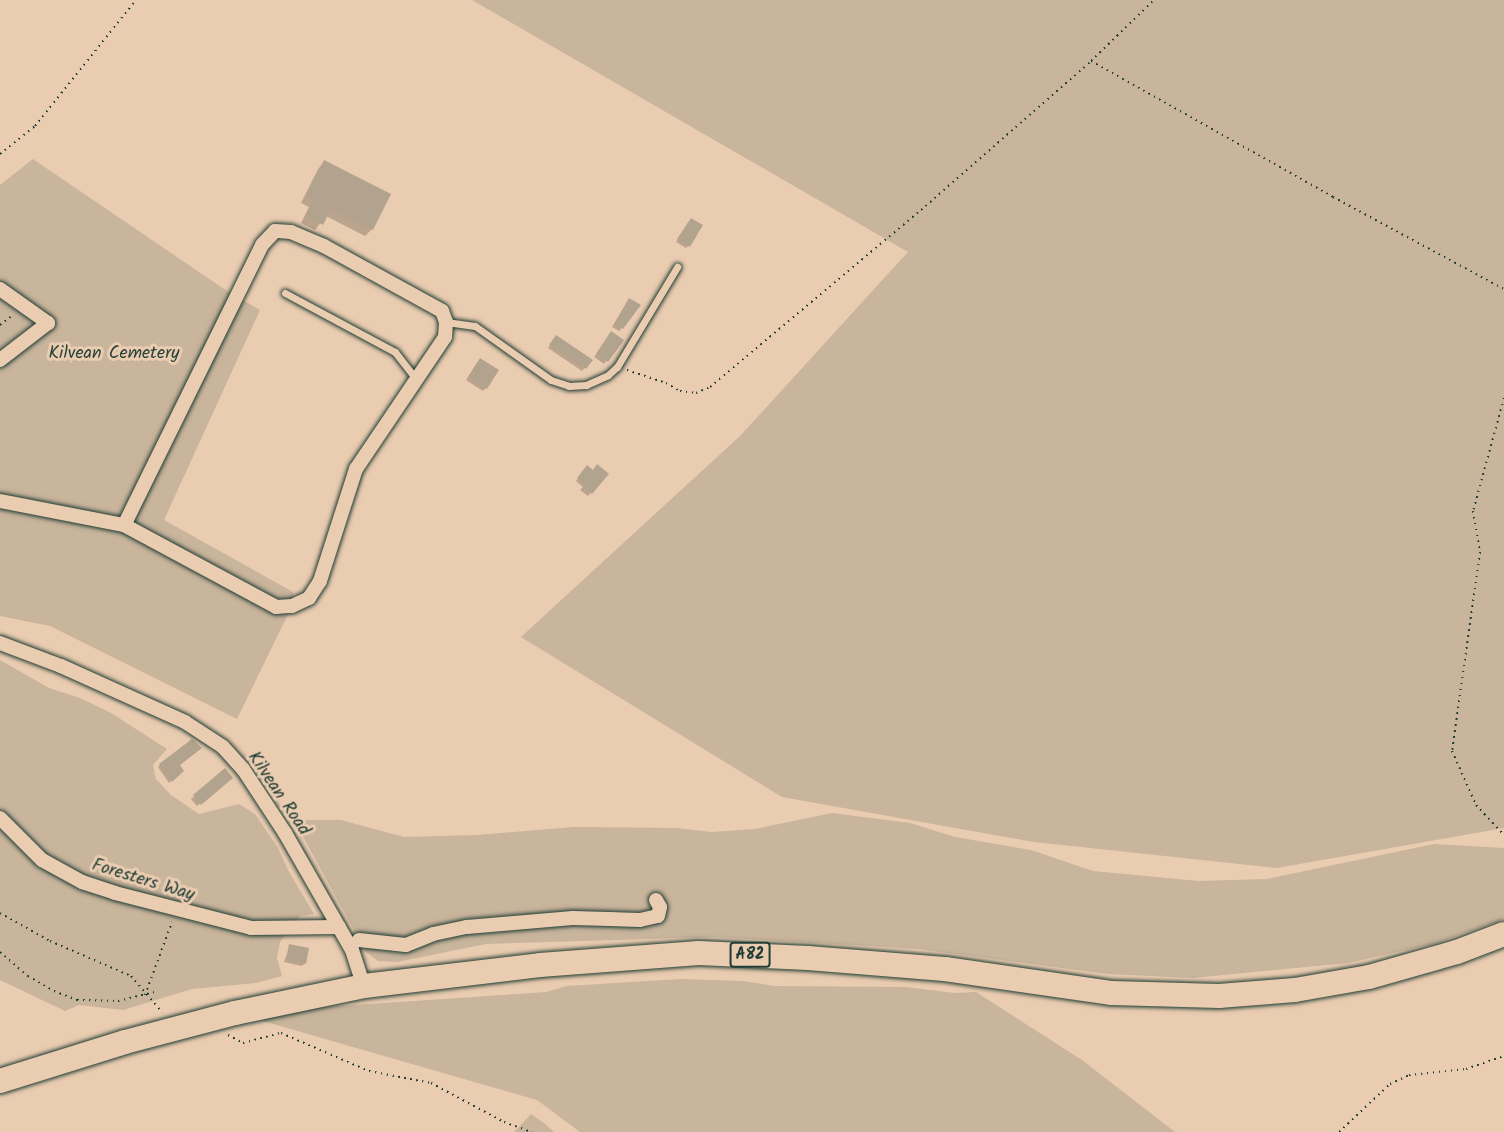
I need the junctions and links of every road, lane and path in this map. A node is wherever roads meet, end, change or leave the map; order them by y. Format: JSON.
{"nodes":[{"id":1,"x":136,"y":0,"type":"edge"},
{"id":2,"x":1154,"y":0,"type":"edge"},
{"id":3,"x":1091,"y":61,"type":"junction"},
{"id":4,"x":0,"y":154,"type":"edge"},
{"id":5,"x":678,"y":267,"type":"dead end"},
{"id":6,"x":0,"y":289,"type":"edge"},
{"id":7,"x":1504,"y":290,"type":"edge"},
{"id":8,"x":285,"y":293,"type":"dead end"},
{"id":9,"x":24,"y":306,"type":"junction"},
{"id":10,"x":446,"y":322,"type":"junction"},
{"id":11,"x":0,"y":326,"type":"edge"},
{"id":12,"x":0,"y":360,"type":"edge"},
{"id":13,"x":617,"y":366,"type":"junction"},
{"id":14,"x":416,"y":379,"type":"junction"},
{"id":15,"x":1504,"y":398,"type":"edge"},
{"id":16,"x":0,"y":501,"type":"edge"},
{"id":17,"x":124,"y":525,"type":"junction"},
{"id":18,"x":0,"y":643,"type":"edge"},
{"id":19,"x":0,"y":818,"type":"edge"},
{"id":20,"x":1504,"y":836,"type":"edge"},
{"id":21,"x":656,"y":900,"type":"dead end"},
{"id":22,"x":176,"y":911,"type":"junction"},
{"id":23,"x":0,"y":913,"type":"edge"},
{"id":24,"x":339,"y":927,"type":"junction"},
{"id":25,"x":1504,"y":934,"type":"edge"},
{"id":26,"x":359,"y":940,"type":"dead end"},
{"id":27,"x":0,"y":952,"type":"edge"},
{"id":28,"x":364,"y":986,"type":"junction"},
{"id":29,"x":154,"y":992,"type":"dead end"},
{"id":30,"x":145,"y":995,"type":"junction"},
{"id":31,"x":169,"y":1014,"type":"dead end"},
{"id":32,"x":243,"y":1042,"type":"dead end"},
{"id":33,"x":1504,"y":1056,"type":"edge"},
{"id":34,"x":0,"y":1081,"type":"edge"},
{"id":35,"x":532,"y":1132,"type":"edge"},
{"id":36,"x":1339,"y":1132,"type":"edge"}],
"edges":[{"from":1,"to":4,"type":"path"},
{"from":2,"to":3,"type":"path"},
{"from":3,"to":7,"type":"path"},
{"from":3,"to":13,"type":"path"},
{"from":5,"to":13,"type":"lane"},
{"from":6,"to":9,"type":"street"},
{"from":8,"to":14,"type":"lane"},
{"from":9,"to":11,"type":"path"},
{"from":9,"to":12,"type":"street"},
{"from":10,"to":13,"type":"lane"},
{"from":10,"to":14,"type":"street"},
{"from":10,"to":17,"type":"street"},
{"from":14,"to":17,"type":"street"},
{"from":15,"to":20,"type":"path"},
{"from":16,"to":17,"type":"street"},
{"from":18,"to":24,"type":"street","name":"Kilvean Road"},
{"from":19,"to":22,"type":"street","name":"Foresters Way"},
{"from":21,"to":26,"type":"street"},
{"from":22,"to":24,"type":"street","name":"Foresters Way"},
{"from":22,"to":30,"type":"path"},
{"from":23,"to":30,"type":"path"},
{"from":24,"to":28,"type":"street","name":"Kilvean Road"},
{"from":25,"to":28,"type":"highway","number":"A82"},
{"from":27,"to":30,"type":"path"},
{"from":28,"to":34,"type":"highway","number":"A82"},
{"from":29,"to":30,"type":"path"},
{"from":30,"to":31,"type":"path"},
{"from":32,"to":35,"type":"path"},
{"from":33,"to":36,"type":"path"}]}
